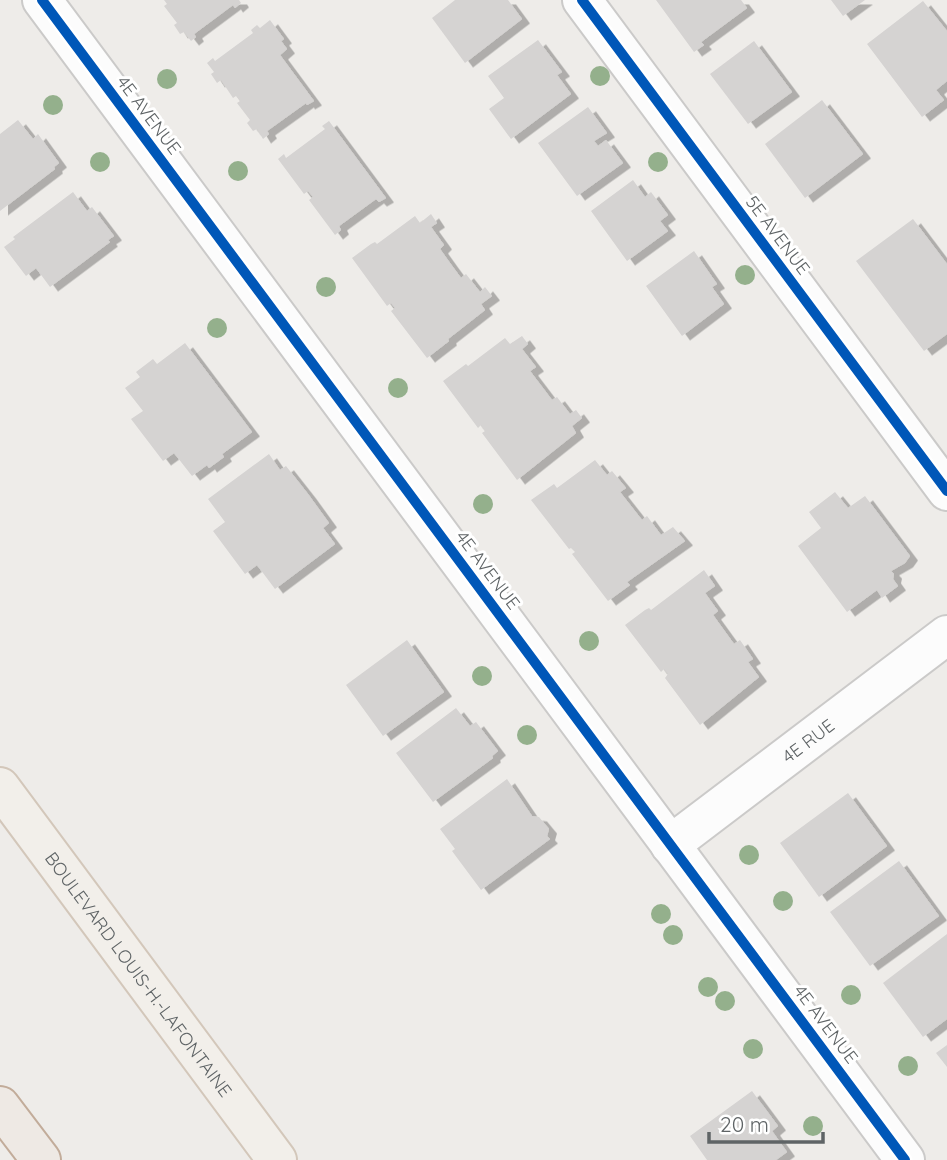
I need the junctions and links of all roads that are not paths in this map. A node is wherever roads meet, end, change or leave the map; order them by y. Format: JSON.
{"nodes":[{"id":1,"x":42,"y":0,"type":"edge"},
{"id":2,"x":582,"y":0,"type":"edge"},
{"id":3,"x":947,"y":491,"type":"edge"},
{"id":4,"x":947,"y":635,"type":"edge"},
{"id":5,"x":0,"y":787,"type":"edge"},
{"id":6,"x":670,"y":845,"type":"junction"},
{"id":7,"x":0,"y":1105,"type":"edge"},
{"id":8,"x":41,"y":1160,"type":"edge"},
{"id":9,"x":276,"y":1160,"type":"edge"},
{"id":10,"x":905,"y":1160,"type":"edge"}],
"edges":[{"from":1,"to":6,"type":"street","name":"4E AVENUE"},
{"from":2,"to":3,"type":"street","name":"5E AVENUE"},
{"from":4,"to":6,"type":"street","name":"4E RUE"},
{"from":5,"to":9,"type":"main road","name":"BOULEVARD LOUIS-H.-LAFONTAINE"},
{"from":6,"to":10,"type":"street","name":"4E AVENUE"},
{"from":7,"to":8,"type":"highway"}]}
